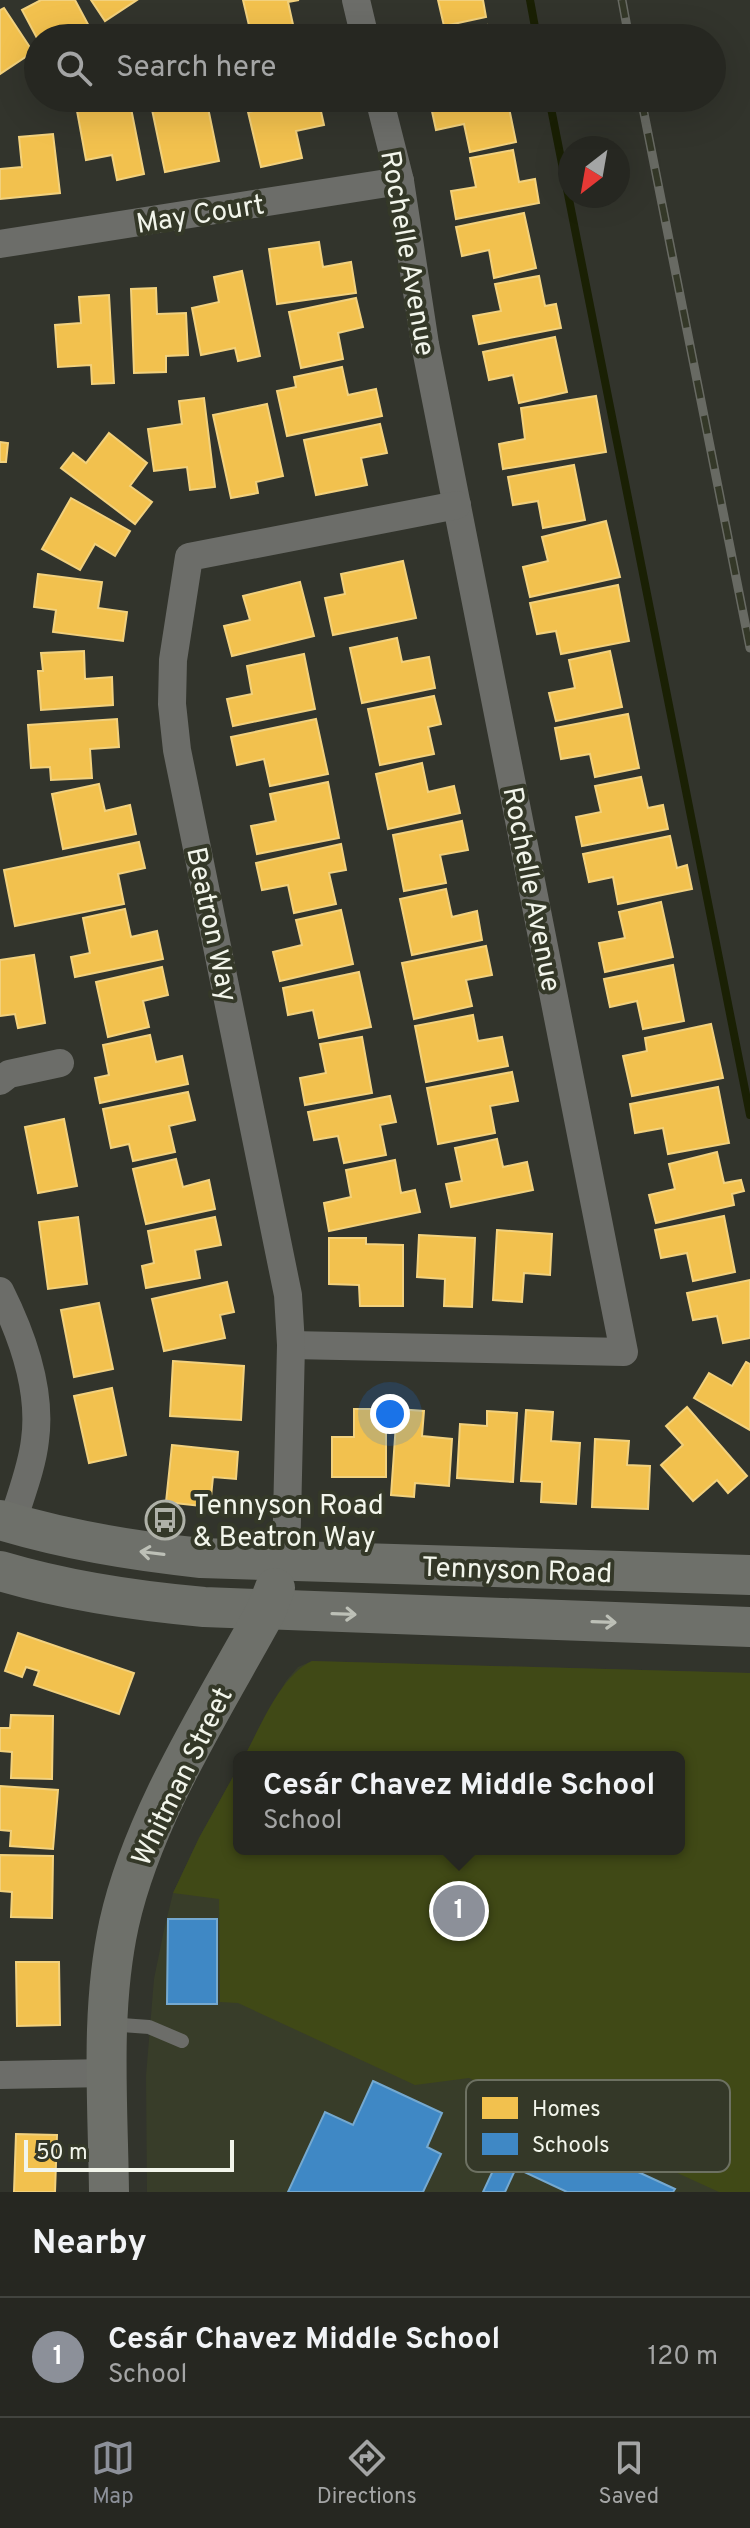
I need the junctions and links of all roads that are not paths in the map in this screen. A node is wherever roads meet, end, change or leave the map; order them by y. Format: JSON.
{"nodes":[{"id":1,"x":356,"y":0,"type":"edge"},
{"id":2,"x":362,"y":24,"type":"edge"},
{"id":3,"x":383,"y":112,"type":"edge"},
{"id":4,"x":400,"y":181,"type":"junction"},
{"id":5,"x":0,"y":244,"type":"edge"},
{"id":6,"x":457,"y":505,"type":"junction"},
{"id":7,"x":60,"y":1063,"type":"dead end"},
{"id":8,"x":0,"y":1081,"type":"edge"},
{"id":9,"x":0,"y":1291,"type":"edge"},
{"id":10,"x":291,"y":1345,"type":"junction"},
{"id":11,"x":6,"y":1522,"type":"edge"},
{"id":12,"x":286,"y":1562,"type":"junction"},
{"id":13,"x":0,"y":1571,"type":"edge"},
{"id":14,"x":750,"y":1575,"type":"edge"},
{"id":15,"x":266,"y":1611,"type":"junction"},
{"id":16,"x":750,"y":1627,"type":"edge"},
{"id":17,"x":108,"y":2023,"type":"junction"},
{"id":18,"x":182,"y":2041,"type":"dead end"},
{"id":19,"x":108,"y":2073,"type":"junction"},
{"id":20,"x":0,"y":2075,"type":"edge"},
{"id":21,"x":109,"y":2192,"type":"edge"}],
"edges":[{"from":1,"to":2,"type":"street"},
{"from":3,"to":4,"type":"street","name":"Rochelle Avenue"},
{"from":4,"to":5,"type":"street","name":"May Court"},
{"from":4,"to":6,"type":"street","name":"Rochelle Avenue"},
{"from":6,"to":10,"type":"street","name":"Beatron Way"},
{"from":6,"to":10,"type":"street","name":"Rochelle Avenue"},
{"from":7,"to":8,"type":"street"},
{"from":9,"to":11,"type":"street"},
{"from":10,"to":12,"type":"street","name":"Beatron Way"},
{"from":12,"to":11,"type":"main road","name":"Tennyson Road","one_way":true},
{"from":12,"to":14,"type":"main road","name":"Tennyson Road"},
{"from":12,"to":15,"type":"main road","name":"Whitman Street"},
{"from":13,"to":15,"type":"main road","name":"Tennyson Road"},
{"from":15,"to":16,"type":"main road","name":"Tennyson Road","one_way":true},
{"from":15,"to":17,"type":"main road","name":"Whitman Street"},
{"from":17,"to":18,"type":"lane"},
{"from":17,"to":19,"type":"main road","name":"Whitman Street"},
{"from":19,"to":20,"type":"street"},
{"from":19,"to":21,"type":"main road","name":"Whitman Street"}]}
